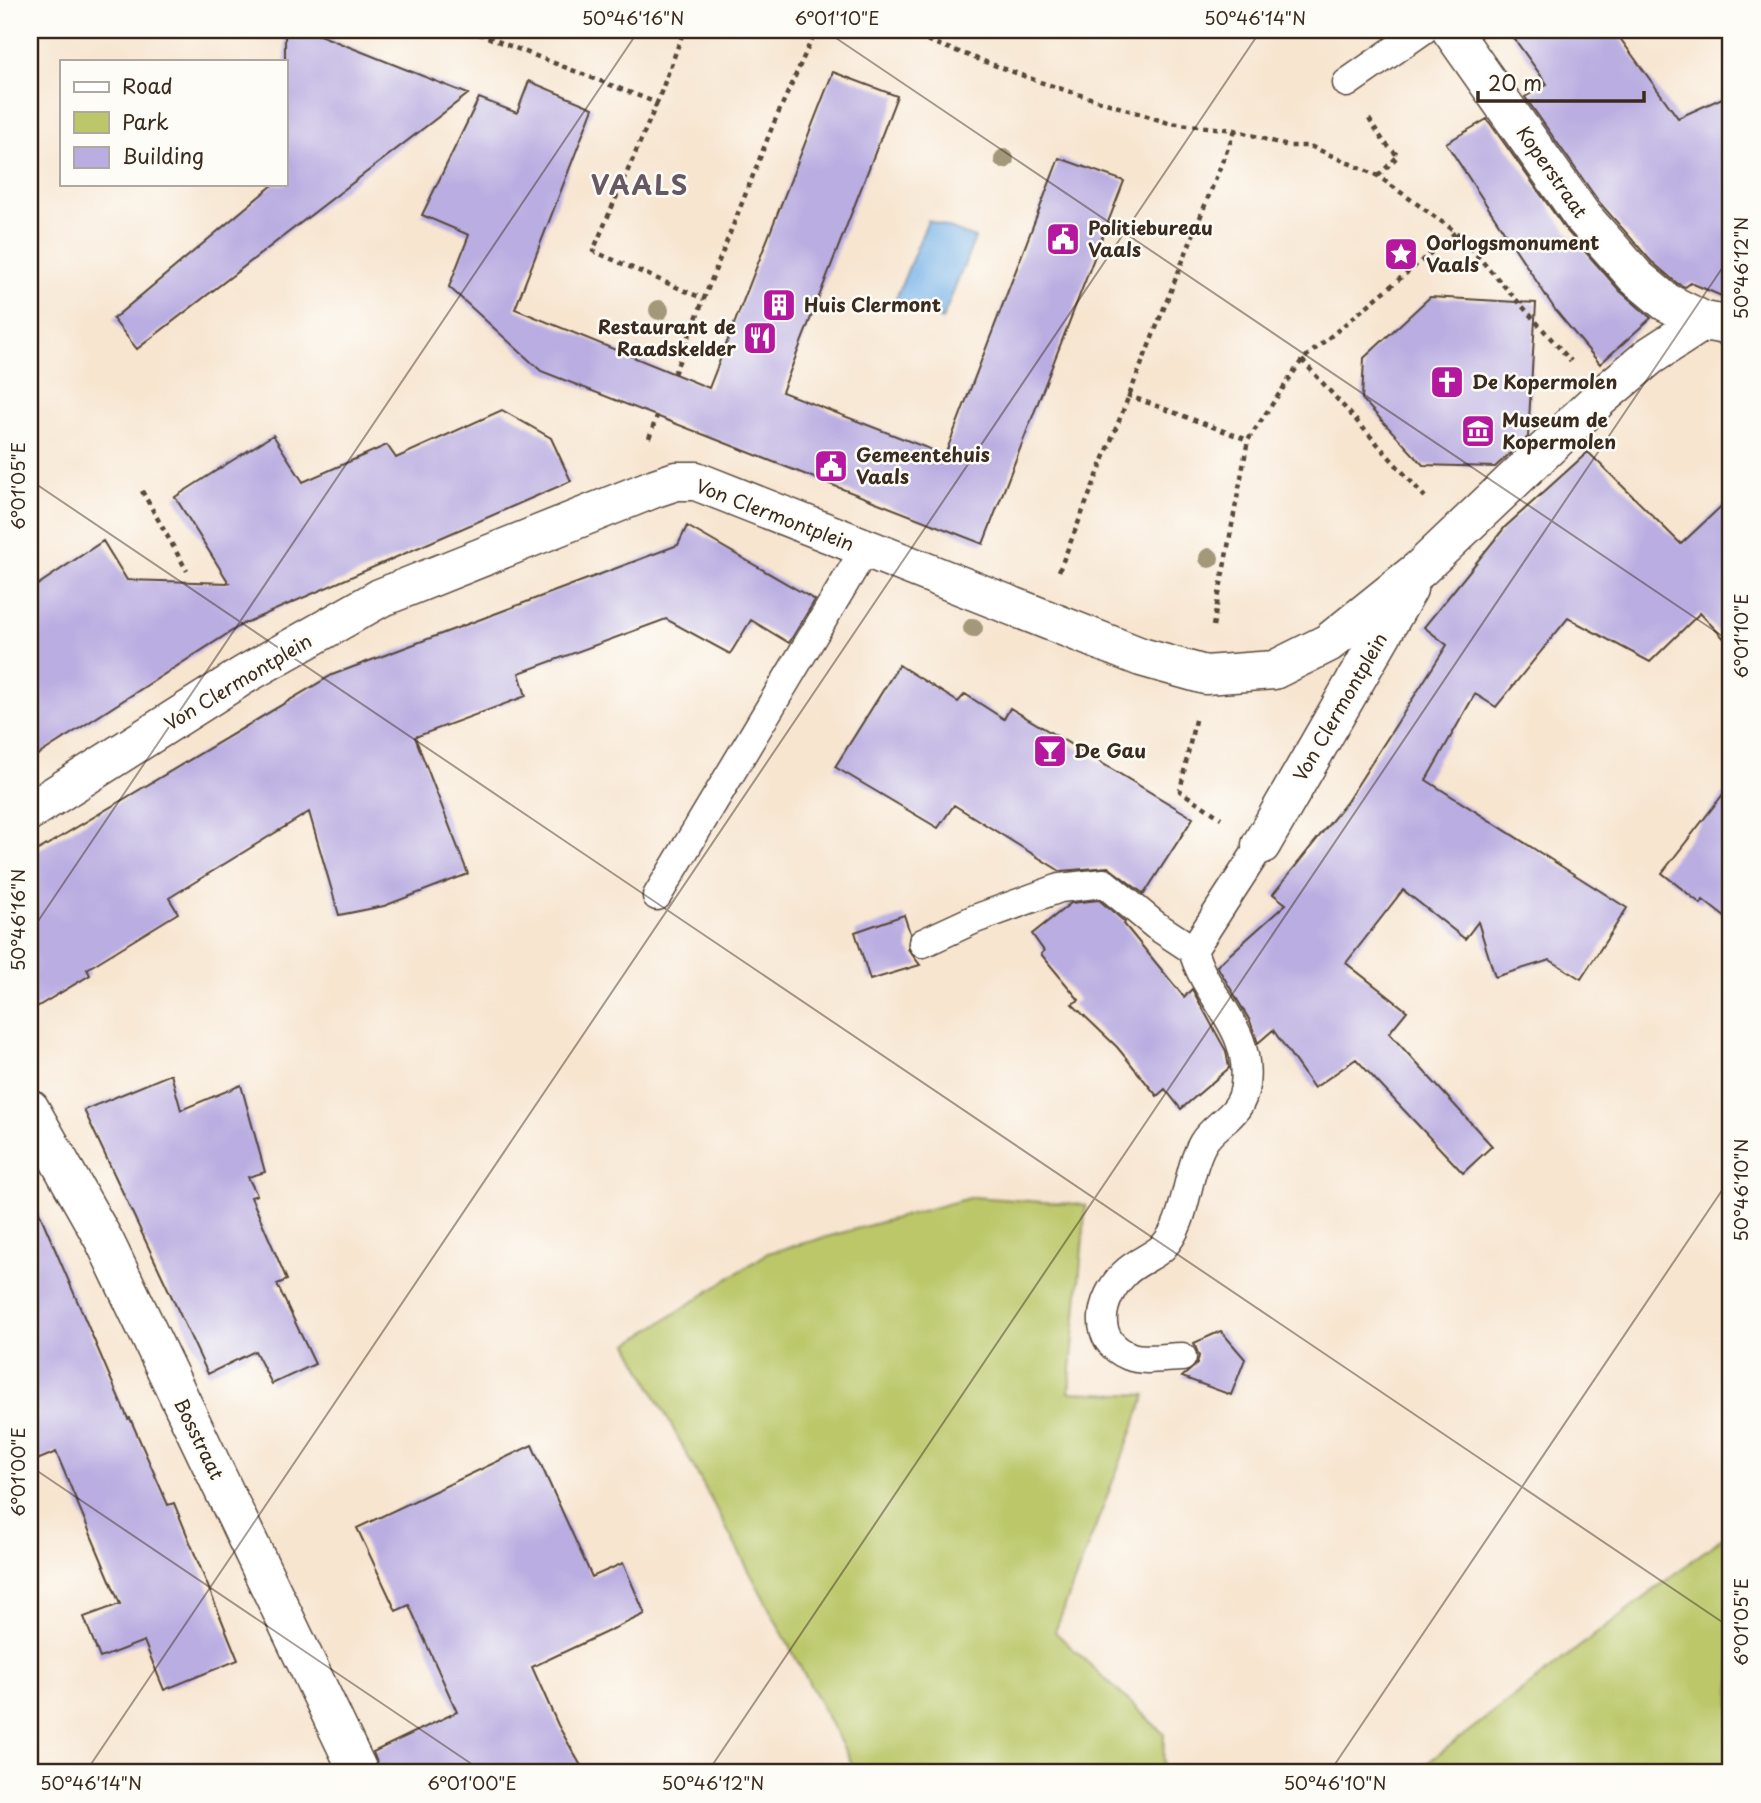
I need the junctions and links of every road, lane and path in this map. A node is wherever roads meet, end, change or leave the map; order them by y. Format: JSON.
{"nodes":[{"id":1,"x":469,"y":30,"type":"edge"},
{"id":2,"x":684,"y":30,"type":"edge"},
{"id":3,"x":816,"y":30,"type":"edge"},
{"id":4,"x":900,"y":30,"type":"edge"},
{"id":5,"x":1423,"y":30,"type":"edge"},
{"id":6,"x":1451,"y":30,"type":"edge"},
{"id":7,"x":1347,"y":83,"type":"joint"},
{"id":8,"x":657,"y":103,"type":"junction"},
{"id":9,"x":1235,"y":130,"type":"junction"},
{"id":10,"x":1378,"y":176,"type":"junction"},
{"id":11,"x":1456,"y":232,"type":"junction"},
{"id":12,"x":704,"y":299,"type":"junction"},
{"id":13,"x":1718,"y":324,"type":"edge"},
{"id":14,"x":1302,"y":360,"type":"junction"},
{"id":15,"x":674,"y":374,"type":"dead end"},
{"id":16,"x":1127,"y":395,"type":"junction"},
{"id":17,"x":1601,"y":397,"type":"junction"},
{"id":18,"x":1248,"y":440,"type":"junction"},
{"id":19,"x":142,"y":491,"type":"dead end"},
{"id":20,"x":1456,"y":532,"type":"junction"},
{"id":21,"x":864,"y":549,"type":"junction"},
{"id":22,"x":1420,"y":569,"type":"junction"},
{"id":23,"x":187,"y":570,"type":"dead end"},
{"id":24,"x":1041,"y":619,"type":"junction"},
{"id":25,"x":1205,"y":675,"type":"junction"},
{"id":26,"x":1180,"y":791,"type":"dead end"},
{"id":27,"x":30,"y":811,"type":"edge"},
{"id":28,"x":1261,"y":845,"type":"joint"},
{"id":29,"x":657,"y":896,"type":"dead end"},
{"id":30,"x":923,"y":943,"type":"dead end"},
{"id":31,"x":1193,"y":950,"type":"junction"},
{"id":32,"x":30,"y":1109,"type":"edge"},
{"id":33,"x":1182,"y":1357,"type":"dead end"},
{"id":34,"x":359,"y":1773,"type":"edge"}],
"edges":[{"from":1,"to":8,"type":"path"},
{"from":2,"to":8,"type":"path"},
{"from":3,"to":12,"type":"path"},
{"from":4,"to":9,"type":"path"},
{"from":5,"to":7,"type":"lane"},
{"from":6,"to":13,"type":"street","name":"Koperstraat"},
{"from":7,"to":10,"type":"path"},
{"from":8,"to":12,"type":"path"},
{"from":9,"to":10,"type":"path"},
{"from":9,"to":16,"type":"path"},
{"from":10,"to":11,"type":"path"},
{"from":11,"to":14,"type":"path"},
{"from":11,"to":17,"type":"path"},
{"from":12,"to":15,"type":"path"},
{"from":13,"to":17,"type":"street","name":"Von Clermontplein"},
{"from":14,"to":18,"type":"path"},
{"from":14,"to":20,"type":"path"},
{"from":16,"to":18,"type":"path"},
{"from":16,"to":24,"type":"path"},
{"from":17,"to":20,"type":"street","name":"Von Clermontplein"},
{"from":18,"to":25,"type":"path"},
{"from":19,"to":23,"type":"path"},
{"from":20,"to":22,"type":"street","name":"Von Clermontplein"},
{"from":21,"to":24,"type":"street","name":"Von Clermontplein"},
{"from":21,"to":27,"type":"street","name":"Von Clermontplein"},
{"from":21,"to":29,"type":"lane"},
{"from":22,"to":25,"type":"street","name":"Von Clermontplein"},
{"from":22,"to":28,"type":"street","name":"Von Clermontplein"},
{"from":24,"to":25,"type":"street","name":"Von Clermontplein"},
{"from":25,"to":26,"type":"path"},
{"from":28,"to":31,"type":"lane"},
{"from":30,"to":31,"type":"lane"},
{"from":31,"to":33,"type":"lane"},
{"from":32,"to":34,"type":"street","name":"Bosstraat"}]}
